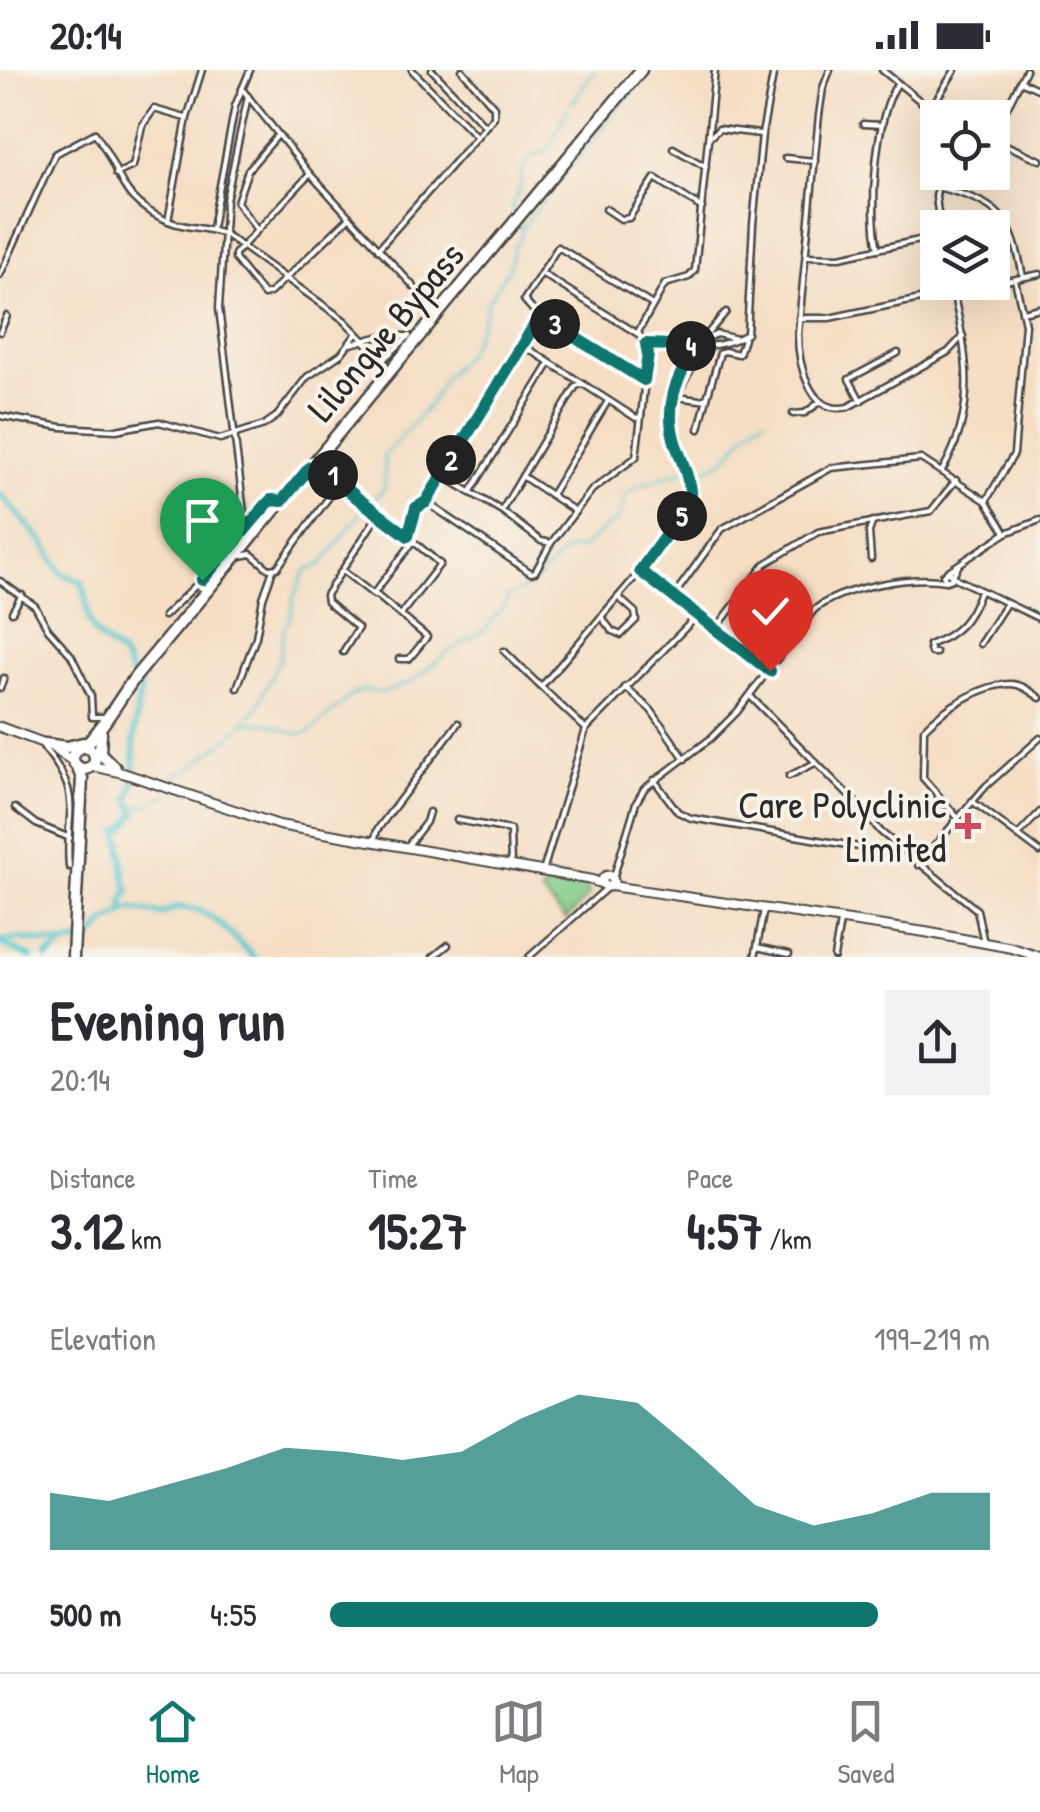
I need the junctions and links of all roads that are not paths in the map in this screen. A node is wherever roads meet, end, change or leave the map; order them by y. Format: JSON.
{"nodes":[{"id":1,"x":202,"y":70,"type":"edge"},
{"id":2,"x":250,"y":70,"type":"edge"},
{"id":3,"x":412,"y":70,"type":"edge"},
{"id":4,"x":429,"y":70,"type":"edge"},
{"id":5,"x":462,"y":70,"type":"edge"},
{"id":6,"x":641,"y":70,"type":"edge"},
{"id":7,"x":716,"y":70,"type":"edge"},
{"id":8,"x":774,"y":70,"type":"edge"},
{"id":9,"x":830,"y":70,"type":"edge"},
{"id":10,"x":882,"y":70,"type":"edge"},
{"id":11,"x":955,"y":70,"type":"edge"},
{"id":12,"x":1026,"y":70,"type":"edge"},
{"id":13,"x":420,"y":79,"type":"junction"},
{"id":14,"x":1020,"y":81,"type":"junction"},
{"id":15,"x":898,"y":83,"type":"junction"},
{"id":16,"x":242,"y":88,"type":"junction"},
{"id":17,"x":1040,"y":90,"type":"edge"},
{"id":18,"x":248,"y":96,"type":"junction"},
{"id":19,"x":920,"y":100,"type":"edge"},
{"id":20,"x":936,"y":100,"type":"edge"},
{"id":21,"x":1010,"y":101,"type":"edge"},
{"id":22,"x":187,"y":118,"type":"junction"},
{"id":23,"x":863,"y":124,"type":"dead end"},
{"id":24,"x":882,"y":125,"type":"junction"},
{"id":25,"x":485,"y":126,"type":"junction"},
{"id":26,"x":762,"y":134,"type":"junction"},
{"id":27,"x":278,"y":135,"type":"junction"},
{"id":28,"x":477,"y":137,"type":"junction"},
{"id":29,"x":709,"y":138,"type":"junction"},
{"id":30,"x":1010,"y":146,"type":"edge"},
{"id":31,"x":673,"y":148,"type":"dead end"},
{"id":32,"x":784,"y":158,"type":"dead end"},
{"id":33,"x":815,"y":160,"type":"junction"},
{"id":34,"x":1040,"y":160,"type":"edge"},
{"id":35,"x":706,"y":168,"type":"junction"},
{"id":36,"x":116,"y":174,"type":"junction"},
{"id":37,"x":310,"y":174,"type":"junction"},
{"id":38,"x":950,"y":190,"type":"edge"},
{"id":39,"x":226,"y":200,"type":"junction"},
{"id":40,"x":237,"y":202,"type":"junction"},
{"id":41,"x":702,"y":208,"type":"junction"},
{"id":42,"x":606,"y":209,"type":"dead end"},
{"id":43,"x":350,"y":217,"type":"junction"},
{"id":44,"x":168,"y":220,"type":"junction"},
{"id":45,"x":212,"y":228,"type":"junction"},
{"id":46,"x":257,"y":230,"type":"junction"},
{"id":47,"x":223,"y":233,"type":"junction"},
{"id":48,"x":920,"y":240,"type":"edge"},
{"id":49,"x":242,"y":246,"type":"junction"},
{"id":50,"x":378,"y":248,"type":"junction"},
{"id":51,"x":878,"y":249,"type":"junction"},
{"id":52,"x":806,"y":256,"type":"junction"},
{"id":53,"x":541,"y":274,"type":"junction"},
{"id":54,"x":1040,"y":274,"type":"edge"},
{"id":55,"x":0,"y":275,"type":"edge"},
{"id":56,"x":1022,"y":277,"type":"junction"},
{"id":57,"x":285,"y":278,"type":"junction"},
{"id":58,"x":1015,"y":279,"type":"junction"},
{"id":59,"x":1010,"y":280,"type":"edge"},
{"id":60,"x":920,"y":298,"type":"edge"},
{"id":61,"x":955,"y":300,"type":"edge"},
{"id":62,"x":652,"y":305,"type":"junction"},
{"id":63,"x":1040,"y":308,"type":"edge"},
{"id":64,"x":726,"y":312,"type":"dead end"},
{"id":65,"x":1022,"y":312,"type":"junction"},
{"id":66,"x":8,"y":316,"type":"dead end"},
{"id":67,"x":538,"y":316,"type":"junction"},
{"id":68,"x":436,"y":317,"type":"junction"},
{"id":69,"x":800,"y":318,"type":"junction"},
{"id":70,"x":0,"y":332,"type":"edge"},
{"id":71,"x":357,"y":333,"type":"junction"},
{"id":72,"x":638,"y":334,"type":"junction"},
{"id":73,"x":414,"y":336,"type":"junction"},
{"id":74,"x":745,"y":336,"type":"junction"},
{"id":75,"x":963,"y":336,"type":"junction"},
{"id":76,"x":738,"y":339,"type":"junction"},
{"id":77,"x":363,"y":340,"type":"junction"},
{"id":78,"x":351,"y":344,"type":"junction"},
{"id":79,"x":521,"y":344,"type":"junction"},
{"id":80,"x":646,"y":344,"type":"junction"},
{"id":81,"x":700,"y":346,"type":"junction"},
{"id":82,"x":898,"y":353,"type":"dead end"},
{"id":83,"x":550,"y":363,"type":"junction"},
{"id":84,"x":644,"y":380,"type":"junction"},
{"id":85,"x":582,"y":384,"type":"junction"},
{"id":86,"x":676,"y":397,"type":"junction"},
{"id":87,"x":707,"y":398,"type":"junction"},
{"id":88,"x":861,"y":400,"type":"junction"},
{"id":89,"x":608,"y":401,"type":"junction"},
{"id":90,"x":820,"y":402,"type":"junction"},
{"id":91,"x":672,"y":413,"type":"junction"},
{"id":92,"x":793,"y":414,"type":"dead end"},
{"id":93,"x":0,"y":416,"type":"edge"},
{"id":94,"x":641,"y":416,"type":"junction"},
{"id":95,"x":699,"y":429,"type":"dead end"},
{"id":96,"x":234,"y":434,"type":"junction"},
{"id":97,"x":327,"y":448,"type":"junction"},
{"id":98,"x":310,"y":467,"type":"junction"},
{"id":99,"x":323,"y":467,"type":"junction"},
{"id":100,"x":942,"y":471,"type":"junction"},
{"id":101,"x":441,"y":476,"type":"junction"},
{"id":102,"x":522,"y":476,"type":"junction"},
{"id":103,"x":956,"y":480,"type":"junction"},
{"id":104,"x":340,"y":482,"type":"junction"},
{"id":105,"x":470,"y":493,"type":"junction"},
{"id":106,"x":551,"y":494,"type":"junction"},
{"id":107,"x":986,"y":500,"type":"junction"},
{"id":108,"x":282,"y":501,"type":"junction"},
{"id":109,"x":426,"y":502,"type":"junction"},
{"id":110,"x":502,"y":511,"type":"junction"},
{"id":111,"x":574,"y":511,"type":"junction"},
{"id":112,"x":378,"y":514,"type":"junction"},
{"id":113,"x":1040,"y":520,"type":"edge"},
{"id":114,"x":873,"y":521,"type":"junction"},
{"id":115,"x":246,"y":529,"type":"junction"},
{"id":116,"x":1006,"y":533,"type":"junction"},
{"id":117,"x":408,"y":536,"type":"junction"},
{"id":118,"x":413,"y":542,"type":"junction"},
{"id":119,"x":551,"y":543,"type":"junction"},
{"id":120,"x":247,"y":550,"type":"junction"},
{"id":121,"x":871,"y":559,"type":"dead end"},
{"id":122,"x":273,"y":570,"type":"junction"},
{"id":123,"x":343,"y":571,"type":"junction"},
{"id":124,"x":640,"y":571,"type":"junction"},
{"id":125,"x":948,"y":576,"type":"junction"},
{"id":126,"x":0,"y":581,"type":"edge"},
{"id":127,"x":980,"y":592,"type":"junction"},
{"id":128,"x":22,"y":595,"type":"junction"},
{"id":129,"x":374,"y":595,"type":"junction"},
{"id":130,"x":183,"y":596,"type":"junction"},
{"id":131,"x":618,"y":597,"type":"junction"},
{"id":132,"x":676,"y":598,"type":"junction"},
{"id":133,"x":193,"y":604,"type":"dead end"},
{"id":134,"x":1006,"y":604,"type":"junction"},
{"id":135,"x":12,"y":612,"type":"dead end"},
{"id":136,"x":400,"y":614,"type":"junction"},
{"id":137,"x":698,"y":615,"type":"junction"},
{"id":138,"x":164,"y":616,"type":"dead end"},
{"id":139,"x":601,"y":617,"type":"junction"},
{"id":140,"x":1040,"y":620,"type":"edge"},
{"id":141,"x":716,"y":629,"type":"junction"},
{"id":142,"x":980,"y":644,"type":"dead end"},
{"id":143,"x":504,"y":651,"type":"dead end"},
{"id":144,"x":343,"y":652,"type":"dead end"},
{"id":145,"x":936,"y":653,"type":"dead end"},
{"id":146,"x":399,"y":659,"type":"dead end"},
{"id":147,"x":770,"y":671,"type":"junction"},
{"id":148,"x":4,"y":678,"type":"dead end"},
{"id":149,"x":0,"y":688,"type":"edge"},
{"id":150,"x":237,"y":688,"type":"dead end"},
{"id":151,"x":541,"y":688,"type":"junction"},
{"id":152,"x":625,"y":688,"type":"junction"},
{"id":153,"x":750,"y":696,"type":"junction"},
{"id":154,"x":1040,"y":698,"type":"edge"},
{"id":155,"x":103,"y":722,"type":"junction"},
{"id":156,"x":458,"y":723,"type":"dead end"},
{"id":157,"x":0,"y":727,"type":"edge"},
{"id":158,"x":586,"y":728,"type":"junction"},
{"id":159,"x":1040,"y":738,"type":"edge"},
{"id":160,"x":47,"y":745,"type":"junction"},
{"id":161,"x":78,"y":756,"type":"junction"},
{"id":162,"x":685,"y":759,"type":"junction"},
{"id":163,"x":93,"y":761,"type":"junction"},
{"id":164,"x":816,"y":763,"type":"junction"},
{"id":165,"x":125,"y":773,"type":"junction"},
{"id":166,"x":789,"y":776,"type":"dead end"},
{"id":167,"x":654,"y":780,"type":"junction"},
{"id":168,"x":81,"y":793,"type":"junction"},
{"id":169,"x":972,"y":800,"type":"junction"},
{"id":170,"x":15,"y":808,"type":"dead end"},
{"id":171,"x":429,"y":812,"type":"dead end"},
{"id":172,"x":1040,"y":812,"type":"edge"},
{"id":173,"x":958,"y":818,"type":"junction"},
{"id":174,"x":457,"y":820,"type":"dead end"},
{"id":175,"x":1018,"y":836,"type":"junction"},
{"id":176,"x":74,"y":839,"type":"junction"},
{"id":177,"x":374,"y":842,"type":"junction"},
{"id":178,"x":897,"y":847,"type":"junction"},
{"id":179,"x":406,"y":848,"type":"junction"},
{"id":180,"x":1040,"y":852,"type":"edge"},
{"id":181,"x":511,"y":866,"type":"junction"},
{"id":182,"x":918,"y":866,"type":"junction"},
{"id":183,"x":69,"y":868,"type":"dead end"},
{"id":184,"x":543,"y":872,"type":"junction"},
{"id":185,"x":608,"y":881,"type":"junction"},
{"id":186,"x":764,"y":909,"type":"junction"},
{"id":187,"x":841,"y":922,"type":"junction"},
{"id":188,"x":984,"y":943,"type":"junction"},
{"id":189,"x":448,"y":945,"type":"dead end"},
{"id":190,"x":757,"y":947,"type":"junction"},
{"id":191,"x":789,"y":954,"type":"edge"},
{"id":192,"x":73,"y":955,"type":"edge"},
{"id":193,"x":1040,"y":956,"type":"edge"},
{"id":194,"x":433,"y":957,"type":"edge"},
{"id":195,"x":529,"y":957,"type":"edge"},
{"id":196,"x":755,"y":957,"type":"edge"},
{"id":197,"x":834,"y":957,"type":"edge"}],
"edges":[{"from":1,"to":22,"type":"street"},
{"from":2,"to":16,"type":"street"},
{"from":3,"to":13,"type":"street"},
{"from":4,"to":13,"type":"street"},
{"from":4,"to":25,"type":"street"},
{"from":5,"to":25,"type":"street"},
{"from":6,"to":68,"type":"main road","name":"Lilongwe Bypass"},
{"from":7,"to":29,"type":"street"},
{"from":8,"to":26,"type":"street"},
{"from":9,"to":33,"type":"street"},
{"from":10,"to":15,"type":"street"},
{"from":11,"to":20,"type":"street"},
{"from":12,"to":14,"type":"street"},
{"from":13,"to":28,"type":"street"},
{"from":14,"to":17,"type":"street"},
{"from":14,"to":21,"type":"street"},
{"from":15,"to":19,"type":"street"},
{"from":15,"to":24,"type":"street"},
{"from":16,"to":18,"type":"street"},
{"from":16,"to":45,"type":"street"},
{"from":18,"to":27,"type":"street"},
{"from":18,"to":39,"type":"street"},
{"from":22,"to":36,"type":"street"},
{"from":22,"to":44,"type":"street"},
{"from":23,"to":24,"type":"street"},
{"from":24,"to":51,"type":"street"},
{"from":25,"to":28,"type":"street"},
{"from":26,"to":29,"type":"street"},
{"from":26,"to":74,"type":"street"},
{"from":27,"to":37,"type":"street"},
{"from":27,"to":40,"type":"street"},
{"from":28,"to":50,"type":"street"},
{"from":29,"to":35,"type":"street"},
{"from":30,"to":34,"type":"street"},
{"from":31,"to":35,"type":"street"},
{"from":32,"to":33,"type":"street"},
{"from":33,"to":52,"type":"street"},
{"from":35,"to":41,"type":"street"},
{"from":36,"to":44,"type":"street"},
{"from":36,"to":55,"type":"street"},
{"from":37,"to":43,"type":"street"},
{"from":37,"to":46,"type":"street"},
{"from":38,"to":56,"type":"street"},
{"from":39,"to":40,"type":"street"},
{"from":39,"to":47,"type":"street"},
{"from":40,"to":46,"type":"street"},
{"from":41,"to":42,"type":"street"},
{"from":41,"to":62,"type":"street"},
{"from":43,"to":50,"type":"street"},
{"from":43,"to":57,"type":"street"},
{"from":44,"to":45,"type":"street"},
{"from":45,"to":47,"type":"street"},
{"from":46,"to":49,"type":"street"},
{"from":47,"to":49,"type":"street"},
{"from":47,"to":96,"type":"street"},
{"from":48,"to":51,"type":"street"},
{"from":49,"to":57,"type":"street"},
{"from":49,"to":57,"type":"street"},
{"from":50,"to":68,"type":"street"},
{"from":51,"to":52,"type":"street"},
{"from":52,"to":69,"type":"street"},
{"from":53,"to":62,"type":"street"},
{"from":53,"to":67,"type":"street"},
{"from":53,"to":72,"type":"street"},
{"from":54,"to":56,"type":"street"},
{"from":56,"to":58,"type":"street"},
{"from":57,"to":71,"type":"street"},
{"from":58,"to":59,"type":"street"},
{"from":58,"to":65,"type":"street"},
{"from":60,"to":69,"type":"street"},
{"from":61,"to":75,"type":"street"},
{"from":62,"to":72,"type":"street"},
{"from":63,"to":65,"type":"street"},
{"from":64,"to":81,"type":"street"},
{"from":65,"to":107,"type":"street"},
{"from":66,"to":70,"type":"street"},
{"from":67,"to":79,"type":"street"},
{"from":67,"to":84,"type":"street"},
{"from":68,"to":73,"type":"main road","name":"Lilongwe Bypass"},
{"from":69,"to":90,"type":"street"},
{"from":71,"to":77,"type":"street"},
{"from":71,"to":78,"type":"street"},
{"from":72,"to":80,"type":"street"},
{"from":73,"to":77,"type":"street"},
{"from":73,"to":77,"type":"street"},
{"from":73,"to":97,"type":"main road","name":"Lilongwe Bypass"},
{"from":74,"to":76,"type":"street"},
{"from":74,"to":87,"type":"street"},
{"from":75,"to":88,"type":"street"},
{"from":75,"to":100,"type":"street"},
{"from":76,"to":81,"type":"street"},
{"from":76,"to":81,"type":"street"},
{"from":77,"to":78,"type":"street"},
{"from":78,"to":96,"type":"street"},
{"from":79,"to":83,"type":"street"},
{"from":79,"to":101,"type":"street"},
{"from":80,"to":81,"type":"street"},
{"from":80,"to":84,"type":"street"},
{"from":81,"to":86,"type":"street"},
{"from":81,"to":91,"type":"street"},
{"from":82,"to":88,"type":"street"},
{"from":83,"to":85,"type":"street"},
{"from":83,"to":105,"type":"street"},
{"from":84,"to":94,"type":"street"},
{"from":85,"to":89,"type":"street"},
{"from":85,"to":102,"type":"street"},
{"from":86,"to":87,"type":"street"},
{"from":86,"to":91,"type":"street"},
{"from":87,"to":95,"type":"street"},
{"from":88,"to":90,"type":"street"},
{"from":89,"to":94,"type":"street"},
{"from":89,"to":106,"type":"street"},
{"from":90,"to":92,"type":"street"},
{"from":91,"to":124,"type":"street"},
{"from":93,"to":96,"type":"street"},
{"from":94,"to":111,"type":"street"},
{"from":96,"to":115,"type":"street"},
{"from":97,"to":98,"type":"main road","name":"Lilongwe Bypass"},
{"from":97,"to":99,"type":"street"},
{"from":98,"to":99,"type":"street"},
{"from":98,"to":108,"type":"main road","name":"Lilongwe Bypass"},
{"from":99,"to":104,"type":"street"},
{"from":100,"to":103,"type":"street"},
{"from":100,"to":132,"type":"street"},
{"from":101,"to":105,"type":"street"},
{"from":101,"to":109,"type":"street"},
{"from":102,"to":106,"type":"street"},
{"from":102,"to":110,"type":"street"},
{"from":103,"to":107,"type":"street"},
{"from":103,"to":114,"type":"street"},
{"from":104,"to":112,"type":"street"},
{"from":104,"to":122,"type":"street"},
{"from":105,"to":110,"type":"street"},
{"from":106,"to":111,"type":"street"},
{"from":107,"to":116,"type":"street"},
{"from":108,"to":115,"type":"street"},
{"from":108,"to":120,"type":"main road","name":"Lilongwe Bypass"},
{"from":109,"to":117,"type":"street"},
{"from":109,"to":119,"type":"street"},
{"from":110,"to":119,"type":"street"},
{"from":111,"to":119,"type":"street"},
{"from":112,"to":117,"type":"street"},
{"from":112,"to":123,"type":"street"},
{"from":113,"to":116,"type":"street"},
{"from":114,"to":121,"type":"street"},
{"from":114,"to":141,"type":"street"},
{"from":115,"to":130,"type":"street"},
{"from":116,"to":125,"type":"street"},
{"from":117,"to":118,"type":"street"},
{"from":118,"to":129,"type":"street"},
{"from":118,"to":136,"type":"street"},
{"from":120,"to":122,"type":"street"},
{"from":120,"to":155,"type":"main road","name":"Lilongwe Bypass"},
{"from":122,"to":150,"type":"street"},
{"from":123,"to":129,"type":"street"},
{"from":123,"to":144,"type":"street"},
{"from":124,"to":131,"type":"street"},
{"from":124,"to":132,"type":"street"},
{"from":125,"to":127,"type":"street"},
{"from":125,"to":147,"type":"street"},
{"from":126,"to":128,"type":"street"},
{"from":127,"to":134,"type":"street"},
{"from":127,"to":145,"type":"street"},
{"from":128,"to":135,"type":"street"},
{"from":128,"to":155,"type":"street"},
{"from":129,"to":136,"type":"street"},
{"from":130,"to":133,"type":"street"},
{"from":130,"to":138,"type":"street"},
{"from":131,"to":139,"type":"street"},
{"from":131,"to":139,"type":"street"},
{"from":132,"to":137,"type":"street"},
{"from":134,"to":140,"type":"street"},
{"from":134,"to":142,"type":"street"},
{"from":136,"to":146,"type":"street"},
{"from":137,"to":141,"type":"street"},
{"from":137,"to":152,"type":"street"},
{"from":139,"to":151,"type":"street"},
{"from":141,"to":147,"type":"street"},
{"from":143,"to":151,"type":"street"},
{"from":147,"to":153,"type":"street"},
{"from":148,"to":149,"type":"street"},
{"from":151,"to":158,"type":"street"},
{"from":152,"to":158,"type":"street"},
{"from":152,"to":162,"type":"street"},
{"from":153,"to":162,"type":"street"},
{"from":153,"to":164,"type":"street"},
{"from":154,"to":173,"type":"street"},
{"from":155,"to":160,"type":"main road"},
{"from":155,"to":161,"type":"main road","name":"Lilongwe Bypass"},
{"from":155,"to":163,"type":"main road","name":"Lilongwe Bypass"},
{"from":155,"to":165,"type":"main road"},
{"from":156,"to":177,"type":"street"},
{"from":157,"to":160,"type":"main road"},
{"from":158,"to":184,"type":"street"},
{"from":159,"to":169,"type":"street"},
{"from":160,"to":161,"type":"main road"},
{"from":160,"to":168,"type":"main road"},
{"from":160,"to":176,"type":"street"},
{"from":161,"to":163,"type":"main road"},
{"from":161,"to":163,"type":"main road"},
{"from":161,"to":168,"type":"main road","name":"Lilongwe Bypass"},
{"from":162,"to":167,"type":"street"},
{"from":163,"to":165,"type":"main road"},
{"from":163,"to":168,"type":"main road","name":"Lilongwe Bypass"},
{"from":164,"to":166,"type":"street"},
{"from":164,"to":178,"type":"street"},
{"from":165,"to":168,"type":"main road"},
{"from":165,"to":177,"type":"main road"},
{"from":167,"to":178,"type":"street"},
{"from":167,"to":185,"type":"street"},
{"from":168,"to":176,"type":"main road","name":"Lilongwe Bypass"},
{"from":169,"to":173,"type":"street"},
{"from":169,"to":175,"type":"street"},
{"from":170,"to":176,"type":"street"},
{"from":171,"to":179,"type":"street"},
{"from":172,"to":175,"type":"street"},
{"from":173,"to":182,"type":"street"},
{"from":174,"to":181,"type":"street"},
{"from":175,"to":180,"type":"street"},
{"from":176,"to":183,"type":"street"},
{"from":176,"to":192,"type":"main road","name":"Lilongwe Bypass"},
{"from":177,"to":179,"type":"main road"},
{"from":178,"to":182,"type":"street"},
{"from":179,"to":181,"type":"main road"},
{"from":181,"to":184,"type":"main road"},
{"from":182,"to":188,"type":"street"},
{"from":184,"to":185,"type":"main road"},
{"from":185,"to":186,"type":"main road"},
{"from":185,"to":195,"type":"street"},
{"from":186,"to":187,"type":"main road"},
{"from":186,"to":190,"type":"street"},
{"from":187,"to":188,"type":"main road"},
{"from":187,"to":197,"type":"street"},
{"from":188,"to":193,"type":"main road"},
{"from":189,"to":194,"type":"street"},
{"from":190,"to":191,"type":"street"},
{"from":190,"to":196,"type":"street"}]}
